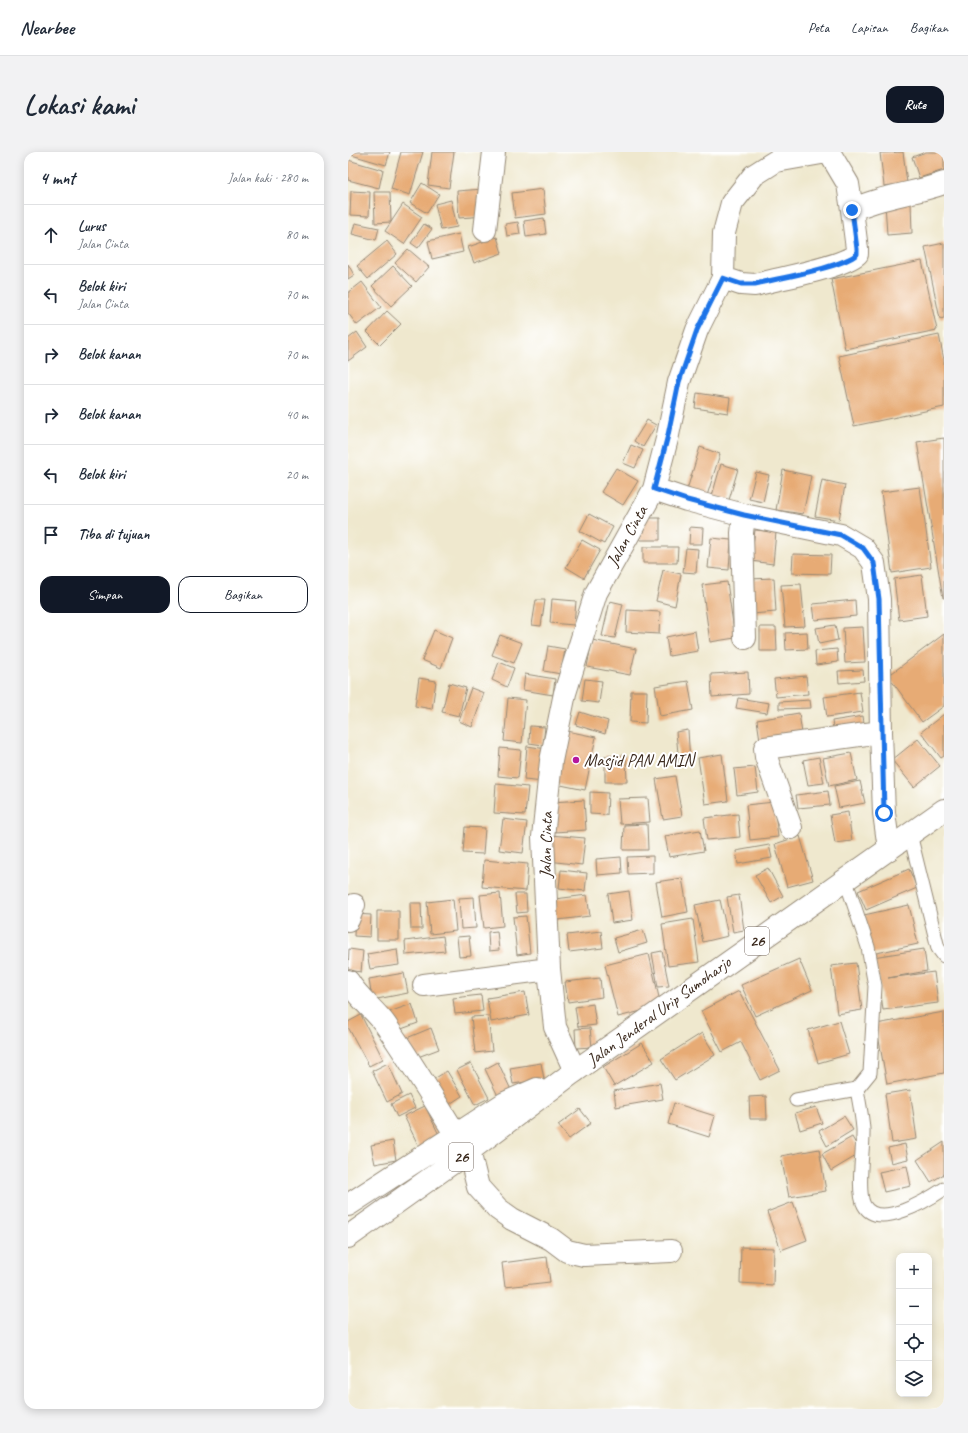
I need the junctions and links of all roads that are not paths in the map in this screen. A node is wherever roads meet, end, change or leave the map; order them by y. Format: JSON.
{"nodes":[{"id":1,"x":494,"y":152,"type":"edge"},
{"id":2,"x":828,"y":152,"type":"edge"},
{"id":3,"x":777,"y":156,"type":"edge"},
{"id":4,"x":944,"y":183,"type":"edge"},
{"id":5,"x":852,"y":210,"type":"junction"},
{"id":6,"x":485,"y":230,"type":"dead end"},
{"id":7,"x":723,"y":278,"type":"junction"},
{"id":8,"x":654,"y":489,"type":"junction"},
{"id":9,"x":744,"y":515,"type":"junction"},
{"id":10,"x":746,"y":638,"type":"dead end"},
{"id":11,"x":881,"y":732,"type":"junction"},
{"id":12,"x":944,"y":810,"type":"edge"},
{"id":13,"x":791,"y":828,"type":"dead end"},
{"id":14,"x":910,"y":834,"type":"junction"},
{"id":15,"x":888,"y":849,"type":"junction"},
{"id":16,"x":845,"y":878,"type":"junction"},
{"id":17,"x":944,"y":956,"type":"edge"},
{"id":18,"x":549,"y":969,"type":"junction"},
{"id":19,"x":348,"y":980,"type":"edge"},
{"id":20,"x":424,"y":985,"type":"dead end"},
{"id":21,"x":573,"y":1072,"type":"junction"},
{"id":22,"x":857,"y":1089,"type":"junction"},
{"id":23,"x":796,"y":1100,"type":"dead end"},
{"id":24,"x":463,"y":1143,"type":"junction"},
{"id":25,"x":944,"y":1189,"type":"edge"},
{"id":26,"x":348,"y":1205,"type":"edge"},
{"id":27,"x":348,"y":1237,"type":"edge"},
{"id":28,"x":671,"y":1251,"type":"dead end"}],
"edges":[{"from":1,"to":6,"type":"main road"},
{"from":2,"to":3,"type":"main road"},
{"from":2,"to":5,"type":"main road"},
{"from":3,"to":7,"type":"main road"},
{"from":4,"to":5,"type":"main road"},
{"from":5,"to":7,"type":"main road"},
{"from":7,"to":8,"type":"main road"},
{"from":8,"to":9,"type":"main road","name":"Jalan Cinta"},
{"from":8,"to":18,"type":"main road","name":"Jalan Cinta"},
{"from":9,"to":10,"type":"main road"},
{"from":9,"to":11,"type":"main road","name":"Jalan Cinta"},
{"from":11,"to":13,"type":"main road"},
{"from":11,"to":15,"type":"main road","name":"Jalan Cinta"},
{"from":12,"to":14,"type":"main road","name":"Jalan Jenderal Urip Sumoharjo","number":"26"},
{"from":14,"to":15,"type":"main road","name":"Jalan Jenderal Urip Sumoharjo","number":"26"},
{"from":14,"to":17,"type":"lane"},
{"from":15,"to":16,"type":"main road","name":"Jalan Jenderal Urip Sumoharjo","number":"26"},
{"from":16,"to":21,"type":"main road","name":"Jalan Jenderal Urip Sumoharjo","number":"26"},
{"from":16,"to":22,"type":"lane"},
{"from":18,"to":20,"type":"main road"},
{"from":18,"to":21,"type":"main road","name":"Jalan Cinta"},
{"from":19,"to":24,"type":"main road"},
{"from":21,"to":24,"type":"main road","name":"Jalan Jenderal Urip Sumoharjo","number":"26"},
{"from":22,"to":23,"type":"lane"},
{"from":22,"to":25,"type":"lane"},
{"from":24,"to":26,"type":"main road","name":"Jalan Jenderal Urip Sumoharjo","number":"26"},
{"from":24,"to":27,"type":"main road","name":"Jalan Jenderal Urip Sumoharjo","number":"26"},
{"from":24,"to":28,"type":"main road"}]}
